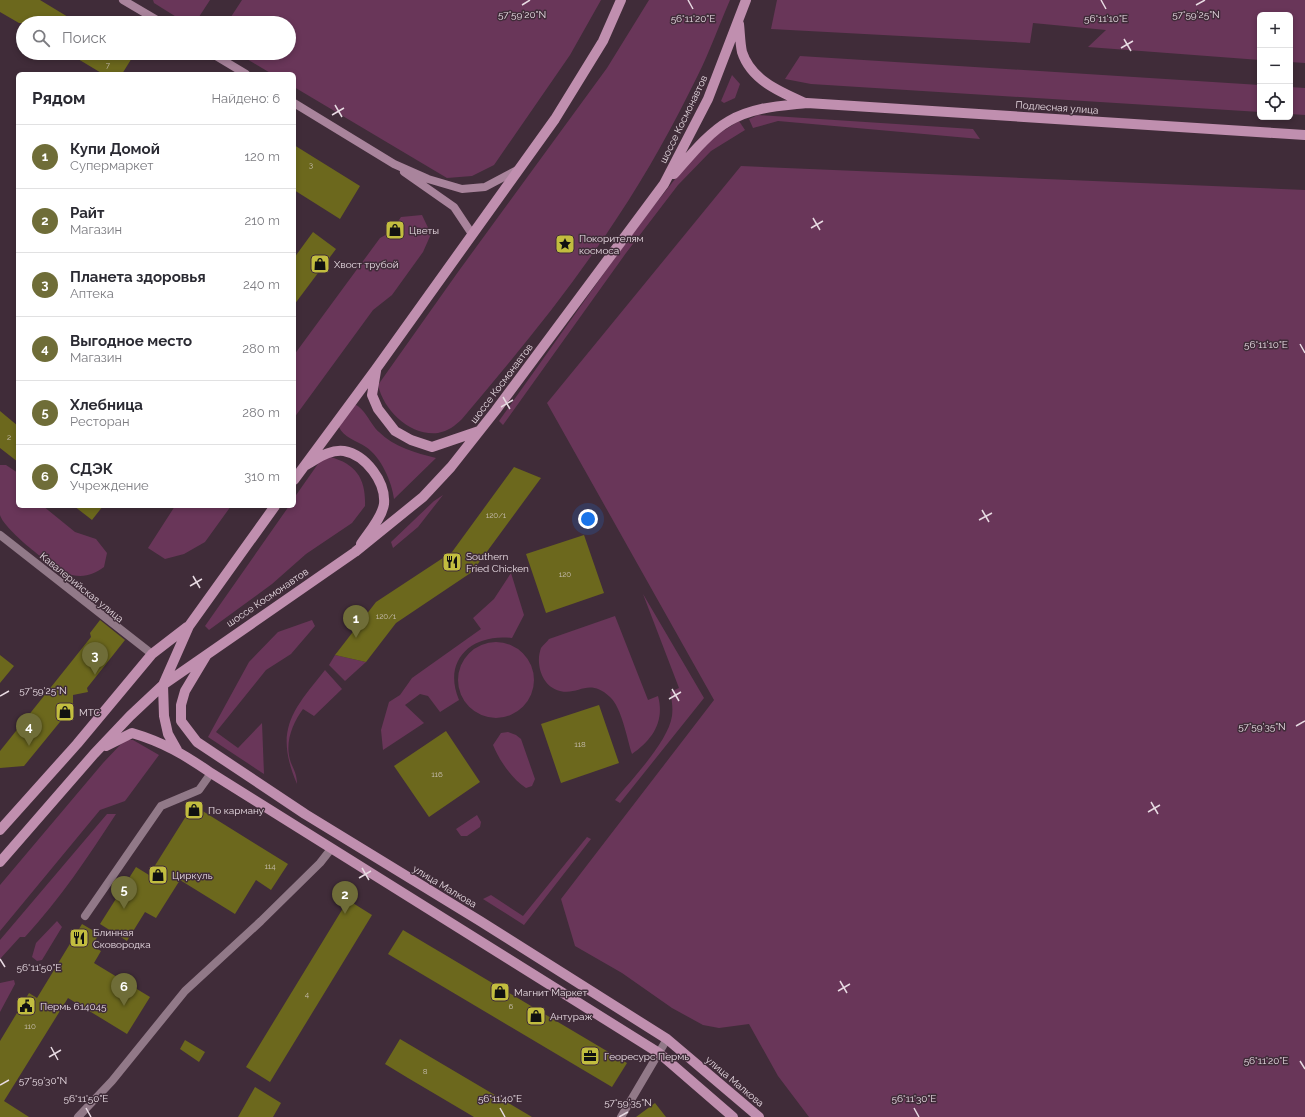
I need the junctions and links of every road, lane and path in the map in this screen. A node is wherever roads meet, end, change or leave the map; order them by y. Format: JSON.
{"nodes":[{"id":1,"x":124,"y":0,"type":"edge"},
{"id":2,"x":621,"y":0,"type":"edge"},
{"id":3,"x":746,"y":0,"type":"edge"},
{"id":4,"x":150,"y":16,"type":"edge"},
{"id":5,"x":739,"y":22,"type":"junction"},
{"id":6,"x":223,"y":60,"type":"edge"},
{"id":7,"x":243,"y":72,"type":"edge"},
{"id":8,"x":807,"y":103,"type":"junction"},
{"id":9,"x":296,"y":104,"type":"edge"},
{"id":10,"x":1305,"y":135,"type":"edge"},
{"id":11,"x":394,"y":164,"type":"junction"},
{"id":12,"x":520,"y":168,"type":"junction"},
{"id":13,"x":664,"y":184,"type":"junction"},
{"id":14,"x":472,"y":234,"type":"junction"},
{"id":15,"x":376,"y":369,"type":"junction"},
{"id":16,"x":479,"y":431,"type":"junction"},
{"id":17,"x":304,"y":466,"type":"junction"},
{"id":18,"x":296,"y":477,"type":"edge"},
{"id":19,"x":274,"y":508,"type":"edge"},
{"id":20,"x":0,"y":535,"type":"edge"},
{"id":21,"x":355,"y":552,"type":"junction"},
{"id":22,"x":189,"y":626,"type":"junction"},
{"id":23,"x":209,"y":652,"type":"junction"},
{"id":24,"x":152,"y":654,"type":"junction"},
{"id":25,"x":163,"y":685,"type":"junction"},
{"id":26,"x":177,"y":750,"type":"junction"},
{"id":27,"x":94,"y":754,"type":"junction"},
{"id":28,"x":211,"y":773,"type":"junction"},
{"id":29,"x":0,"y":830,"type":"edge"},
{"id":30,"x":331,"y":849,"type":"junction"},
{"id":31,"x":0,"y":862,"type":"edge"},
{"id":32,"x":85,"y":916,"type":"dead end"},
{"id":33,"x":667,"y":1040,"type":"junction"},
{"id":34,"x":659,"y":1053,"type":"junction"},
{"id":35,"x":78,"y":1117,"type":"edge"},
{"id":36,"x":621,"y":1117,"type":"edge"},
{"id":37,"x":733,"y":1117,"type":"edge"},
{"id":38,"x":759,"y":1117,"type":"edge"}],
"edges":[{"from":1,"to":4,"type":"street"},
{"from":2,"to":12,"type":"main road"},
{"from":3,"to":5,"type":"main road","name":"шоссе Космонавтов"},
{"from":5,"to":8,"type":"main road"},
{"from":5,"to":13,"type":"main road","name":"шоссе Космонавтов"},
{"from":6,"to":7,"type":"street"},
{"from":8,"to":10,"type":"main road","name":"Подлесная улица"},
{"from":8,"to":13,"type":"main road"},
{"from":9,"to":11,"type":"street"},
{"from":11,"to":12,"type":"street"},
{"from":11,"to":14,"type":"street"},
{"from":12,"to":14,"type":"main road"},
{"from":13,"to":16,"type":"main road","name":"шоссе Космонавтов"},
{"from":14,"to":15,"type":"main road"},
{"from":15,"to":16,"type":"main road"},
{"from":15,"to":17,"type":"main road"},
{"from":16,"to":21,"type":"main road","name":"шоссе Космонавтов"},
{"from":17,"to":18,"type":"main road"},
{"from":17,"to":21,"type":"main road"},
{"from":19,"to":22,"type":"main road","name":"шоссе Космонавтов"},
{"from":20,"to":24,"type":"street","name":"Кавалерийская улица"},
{"from":21,"to":23,"type":"main road","name":"шоссе Космонавтов"},
{"from":22,"to":24,"type":"main road","name":"шоссе Космонавтов"},
{"from":22,"to":25,"type":"main road","name":"шоссе Космонавтов"},
{"from":23,"to":25,"type":"main road","name":"шоссе Космонавтов"},
{"from":23,"to":33,"type":"main road","name":"улица Малкова"},
{"from":24,"to":29,"type":"main road","name":"шоссе Космонавтов"},
{"from":25,"to":26,"type":"main road"},
{"from":25,"to":27,"type":"main road","name":"шоссе Космонавтов"},
{"from":26,"to":27,"type":"main road"},
{"from":26,"to":28,"type":"main road"},
{"from":27,"to":31,"type":"main road","name":"шоссе Космонавтов"},
{"from":28,"to":30,"type":"main road"},
{"from":28,"to":32,"type":"street"},
{"from":30,"to":34,"type":"main road"},
{"from":30,"to":35,"type":"street"},
{"from":33,"to":34,"type":"street"},
{"from":33,"to":38,"type":"main road","name":"улица Малкова"},
{"from":34,"to":36,"type":"street"},
{"from":34,"to":37,"type":"main road"}]}
